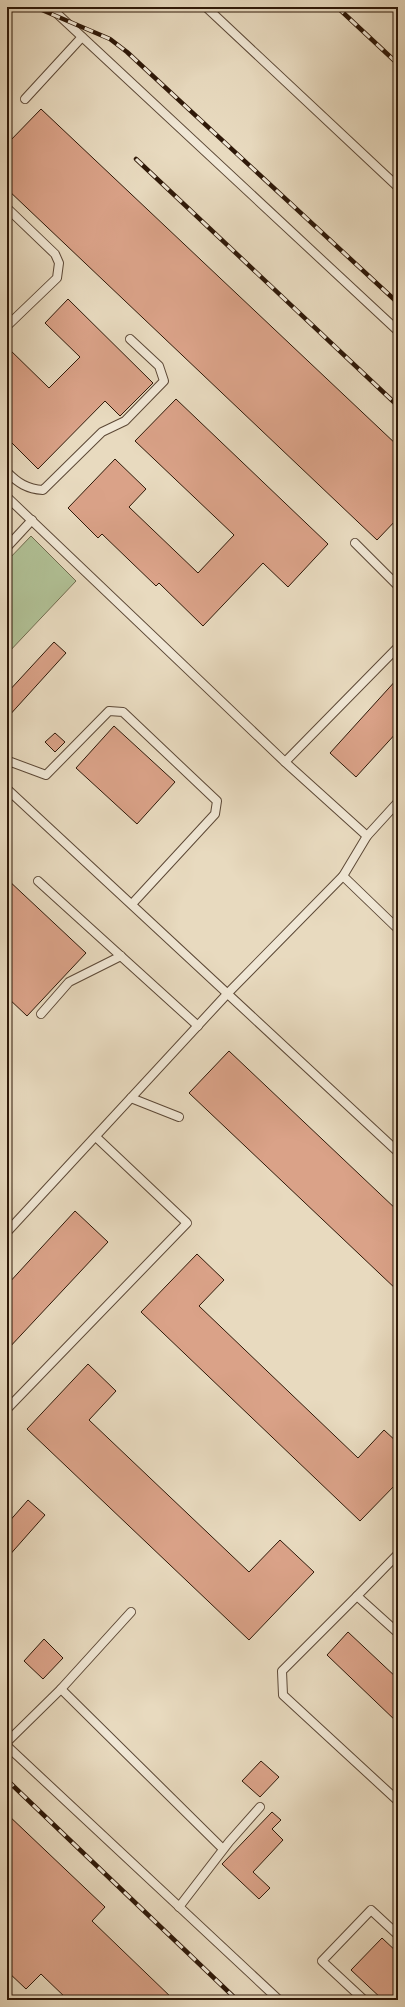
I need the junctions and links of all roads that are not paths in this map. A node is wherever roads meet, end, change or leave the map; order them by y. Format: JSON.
{"nodes":[{"id":1,"x":50,"y":7,"type":"edge"},
{"id":2,"x":206,"y":7,"type":"edge"},
{"id":3,"x":82,"y":37,"type":"junction"},
{"id":4,"x":25,"y":99,"type":"dead end"},
{"id":5,"x":398,"y":187,"type":"edge"},
{"id":6,"x":7,"y":208,"type":"edge"},
{"id":7,"x":7,"y":326,"type":"edge"},
{"id":8,"x":398,"y":331,"type":"edge"},
{"id":9,"x":130,"y":339,"type":"dead end"},
{"id":10,"x":7,"y":472,"type":"edge"},
{"id":11,"x":7,"y":497,"type":"edge"},
{"id":12,"x":32,"y":520,"type":"junction"},
{"id":13,"x":355,"y":543,"type":"dead end"},
{"id":14,"x":7,"y":547,"type":"edge"},
{"id":15,"x":398,"y":586,"type":"edge"},
{"id":16,"x":398,"y":647,"type":"edge"},
{"id":17,"x":285,"y":762,"type":"junction"},
{"id":18,"x":7,"y":766,"type":"edge"},
{"id":19,"x":7,"y":789,"type":"edge"},
{"id":20,"x":398,"y":802,"type":"edge"},
{"id":21,"x":367,"y":836,"type":"junction"},
{"id":22,"x":342,"y":876,"type":"junction"},
{"id":23,"x":38,"y":881,"type":"dead end"},
{"id":24,"x":132,"y":904,"type":"junction"},
{"id":25,"x":398,"y":929,"type":"edge"},
{"id":26,"x":121,"y":956,"type":"junction"},
{"id":27,"x":228,"y":993,"type":"junction"},
{"id":28,"x":41,"y":1014,"type":"dead end"},
{"id":29,"x":198,"y":1026,"type":"junction"},
{"id":30,"x":131,"y":1098,"type":"junction"},
{"id":31,"x":179,"y":1117,"type":"dead end"},
{"id":32,"x":96,"y":1137,"type":"junction"},
{"id":33,"x":398,"y":1152,"type":"edge"},
{"id":34,"x":7,"y":1232,"type":"edge"},
{"id":35,"x":7,"y":1409,"type":"edge"},
{"id":36,"x":398,"y":1554,"type":"edge"},
{"id":37,"x":357,"y":1596,"type":"junction"},
{"id":38,"x":132,"y":1612,"type":"dead end"},
{"id":39,"x":398,"y":1633,"type":"edge"},
{"id":40,"x":60,"y":1689,"type":"junction"},
{"id":41,"x":7,"y":1742,"type":"edge"},
{"id":42,"x":7,"y":1746,"type":"edge"},
{"id":43,"x":398,"y":1801,"type":"edge"},
{"id":44,"x":260,"y":1807,"type":"dead end"},
{"id":45,"x":223,"y":1849,"type":"junction"},
{"id":46,"x":179,"y":1907,"type":"junction"},
{"id":47,"x":398,"y":1935,"type":"edge"},
{"id":48,"x":279,"y":2000,"type":"edge"},
{"id":49,"x":364,"y":2000,"type":"edge"}],
"edges":[{"from":1,"to":3,"type":"lane"},
{"from":2,"to":5,"type":"lane"},
{"from":3,"to":4,"type":"lane"},
{"from":3,"to":8,"type":"lane"},
{"from":6,"to":7,"type":"lane"},
{"from":9,"to":10,"type":"lane"},
{"from":11,"to":12,"type":"lane"},
{"from":12,"to":14,"type":"lane"},
{"from":12,"to":17,"type":"lane"},
{"from":13,"to":15,"type":"lane"},
{"from":16,"to":17,"type":"lane"},
{"from":17,"to":21,"type":"lane"},
{"from":18,"to":24,"type":"lane"},
{"from":19,"to":24,"type":"lane"},
{"from":20,"to":21,"type":"lane"},
{"from":21,"to":22,"type":"lane"},
{"from":22,"to":25,"type":"lane"},
{"from":22,"to":27,"type":"lane"},
{"from":23,"to":26,"type":"lane"},
{"from":24,"to":27,"type":"lane"},
{"from":26,"to":28,"type":"lane"},
{"from":26,"to":29,"type":"lane"},
{"from":27,"to":29,"type":"lane"},
{"from":27,"to":33,"type":"lane"},
{"from":29,"to":30,"type":"lane"},
{"from":30,"to":31,"type":"lane"},
{"from":30,"to":32,"type":"lane"},
{"from":32,"to":34,"type":"lane"},
{"from":32,"to":35,"type":"lane"},
{"from":36,"to":37,"type":"lane"},
{"from":37,"to":39,"type":"lane"},
{"from":37,"to":43,"type":"lane"},
{"from":38,"to":40,"type":"lane"},
{"from":40,"to":41,"type":"lane"},
{"from":40,"to":45,"type":"lane"},
{"from":42,"to":46,"type":"lane"},
{"from":44,"to":45,"type":"lane"},
{"from":45,"to":46,"type":"lane"},
{"from":46,"to":48,"type":"lane"},
{"from":47,"to":49,"type":"lane"}]}
